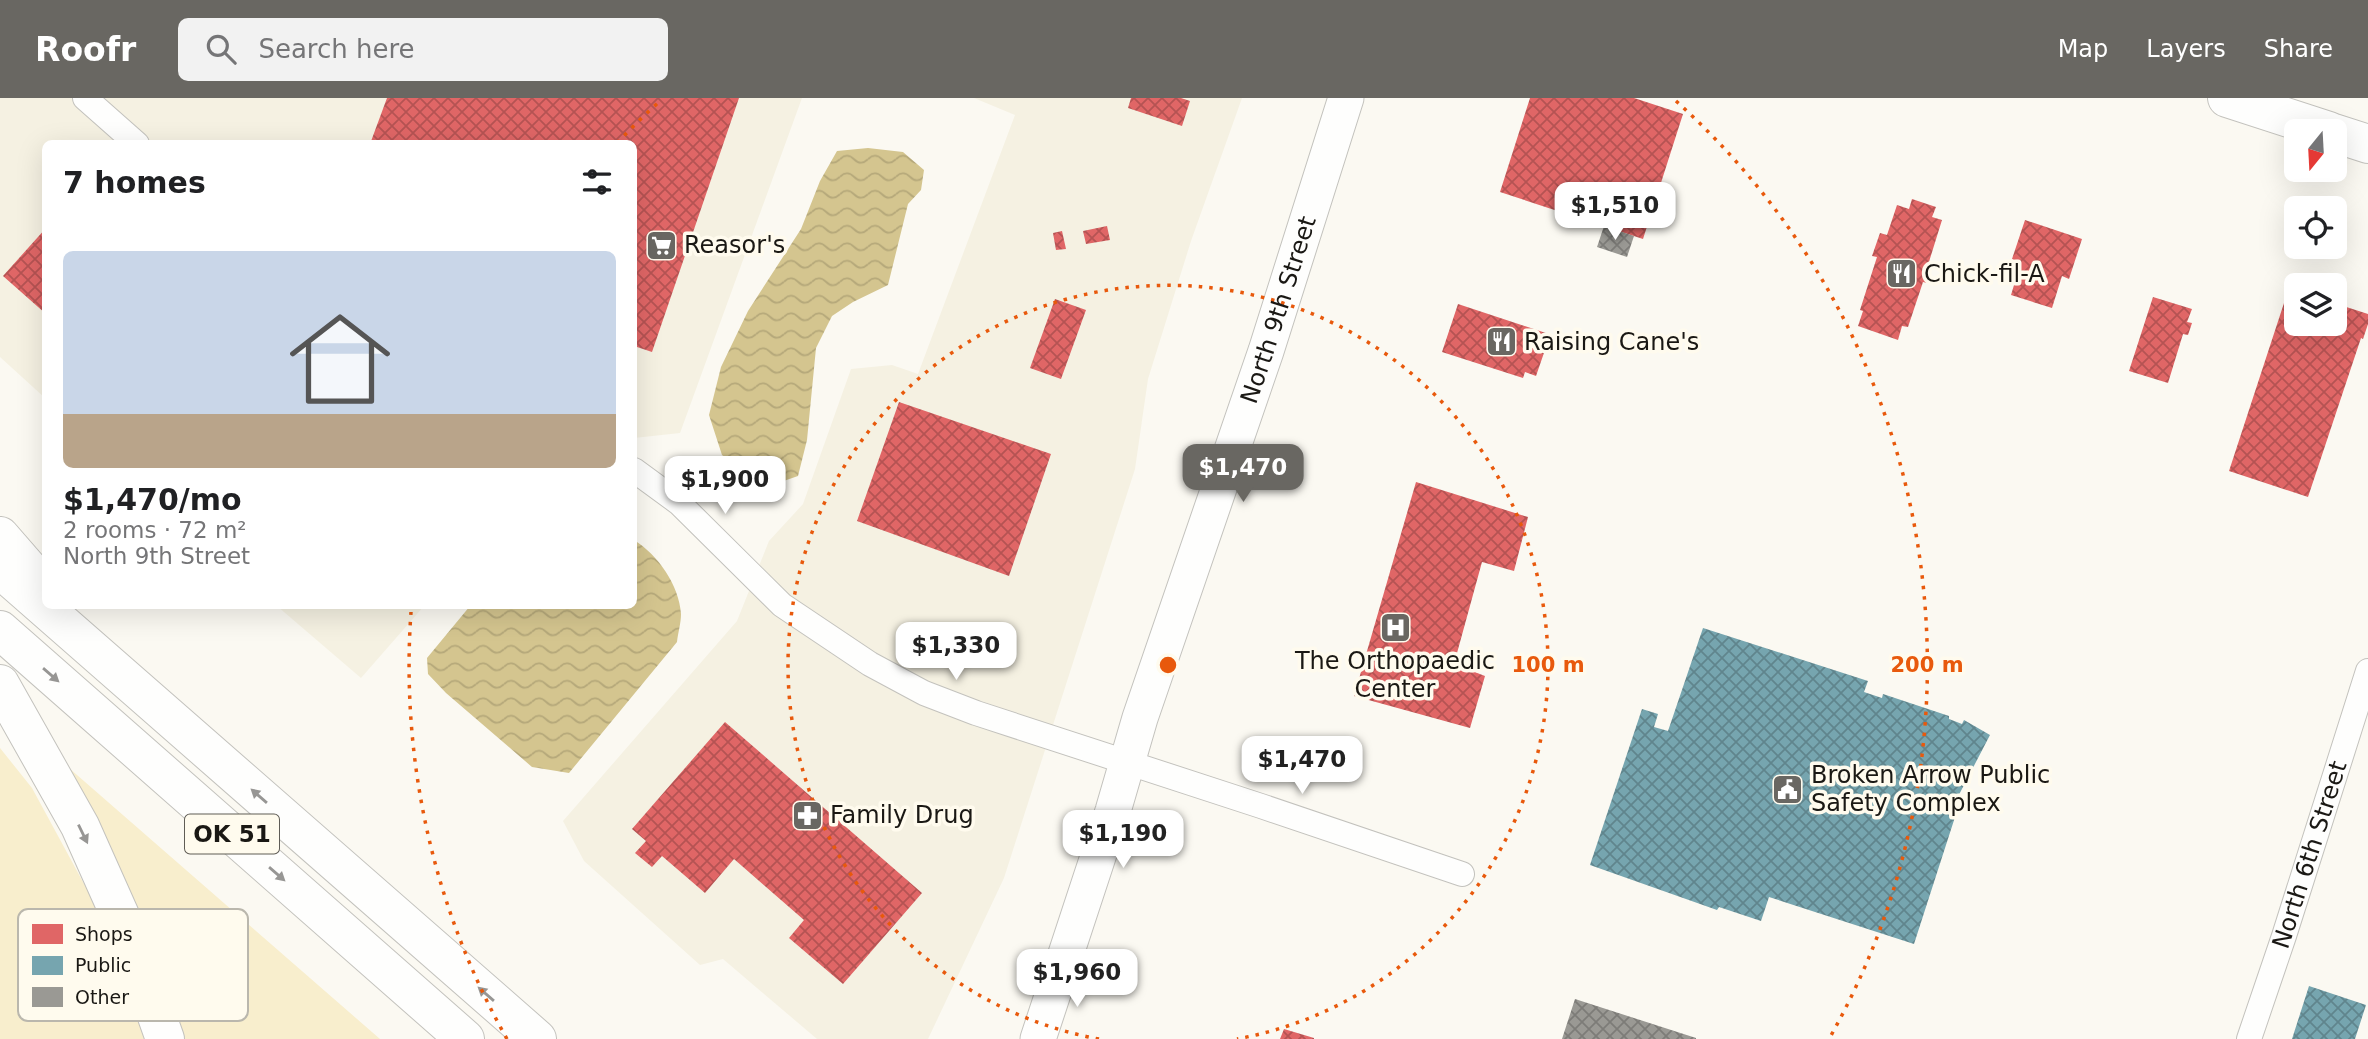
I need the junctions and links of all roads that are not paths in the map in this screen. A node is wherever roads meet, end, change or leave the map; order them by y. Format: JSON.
{"nodes":[{"id":1,"x":85,"y":98,"type":"edge"},
{"id":2,"x":1346,"y":98,"type":"edge"},
{"id":3,"x":2227,"y":98,"type":"edge"},
{"id":4,"x":2292,"y":119,"type":"edge"},
{"id":5,"x":2347,"y":137,"type":"edge"},
{"id":6,"x":132,"y":140,"type":"edge"},
{"id":7,"x":2368,"y":144,"type":"edge"},
{"id":8,"x":637,"y":472,"type":"edge"},
{"id":9,"x":0,"y":536,"type":"edge"},
{"id":10,"x":0,"y":569,"type":"edge"},
{"id":11,"x":42,"y":584,"type":"edge"},
{"id":12,"x":42,"y":606,"type":"edge"},
{"id":13,"x":46,"y":609,"type":"edge"},
{"id":14,"x":63,"y":609,"type":"edge"},
{"id":15,"x":0,"y":629,"type":"edge"},
{"id":16,"x":113,"y":668,"type":"junction"},
{"id":17,"x":2368,"y":671,"type":"edge"},
{"id":18,"x":0,"y":684,"type":"edge"},
{"id":19,"x":1128,"y":761,"type":"junction"},
{"id":20,"x":1462,"y":874,"type":"dead end"},
{"id":21,"x":117,"y":909,"type":"edge"},
{"id":22,"x":159,"y":1021,"type":"edge"},
{"id":23,"x":165,"y":1039,"type":"edge"},
{"id":24,"x":465,"y":1039,"type":"edge"},
{"id":25,"x":537,"y":1039,"type":"edge"},
{"id":26,"x":1038,"y":1039,"type":"edge"},
{"id":27,"x":2249,"y":1039,"type":"edge"}],
"edges":[{"from":1,"to":6,"type":"street"},
{"from":2,"to":19,"type":"main road","name":"North 9th Street"},
{"from":3,"to":4,"type":"main road"},
{"from":5,"to":7,"type":"main road"},
{"from":8,"to":19,"type":"street"},
{"from":9,"to":11,"type":"main road"},
{"from":10,"to":12,"type":"main road","number":"OK 51"},
{"from":13,"to":16,"type":"main road","number":"OK 51"},
{"from":14,"to":16,"type":"main road"},
{"from":15,"to":24,"type":"main road","number":"OK 51","one_way":true},
{"from":25,"to":16,"type":"main road","number":"OK 51","one_way":true},
{"from":17,"to":27,"type":"street","name":"North 6th Street"},
{"from":18,"to":21,"type":"main road","one_way":true},
{"from":19,"to":20,"type":"street"},
{"from":19,"to":26,"type":"main road","name":"North 9th Street"},
{"from":22,"to":23,"type":"main road","one_way":true}]}
